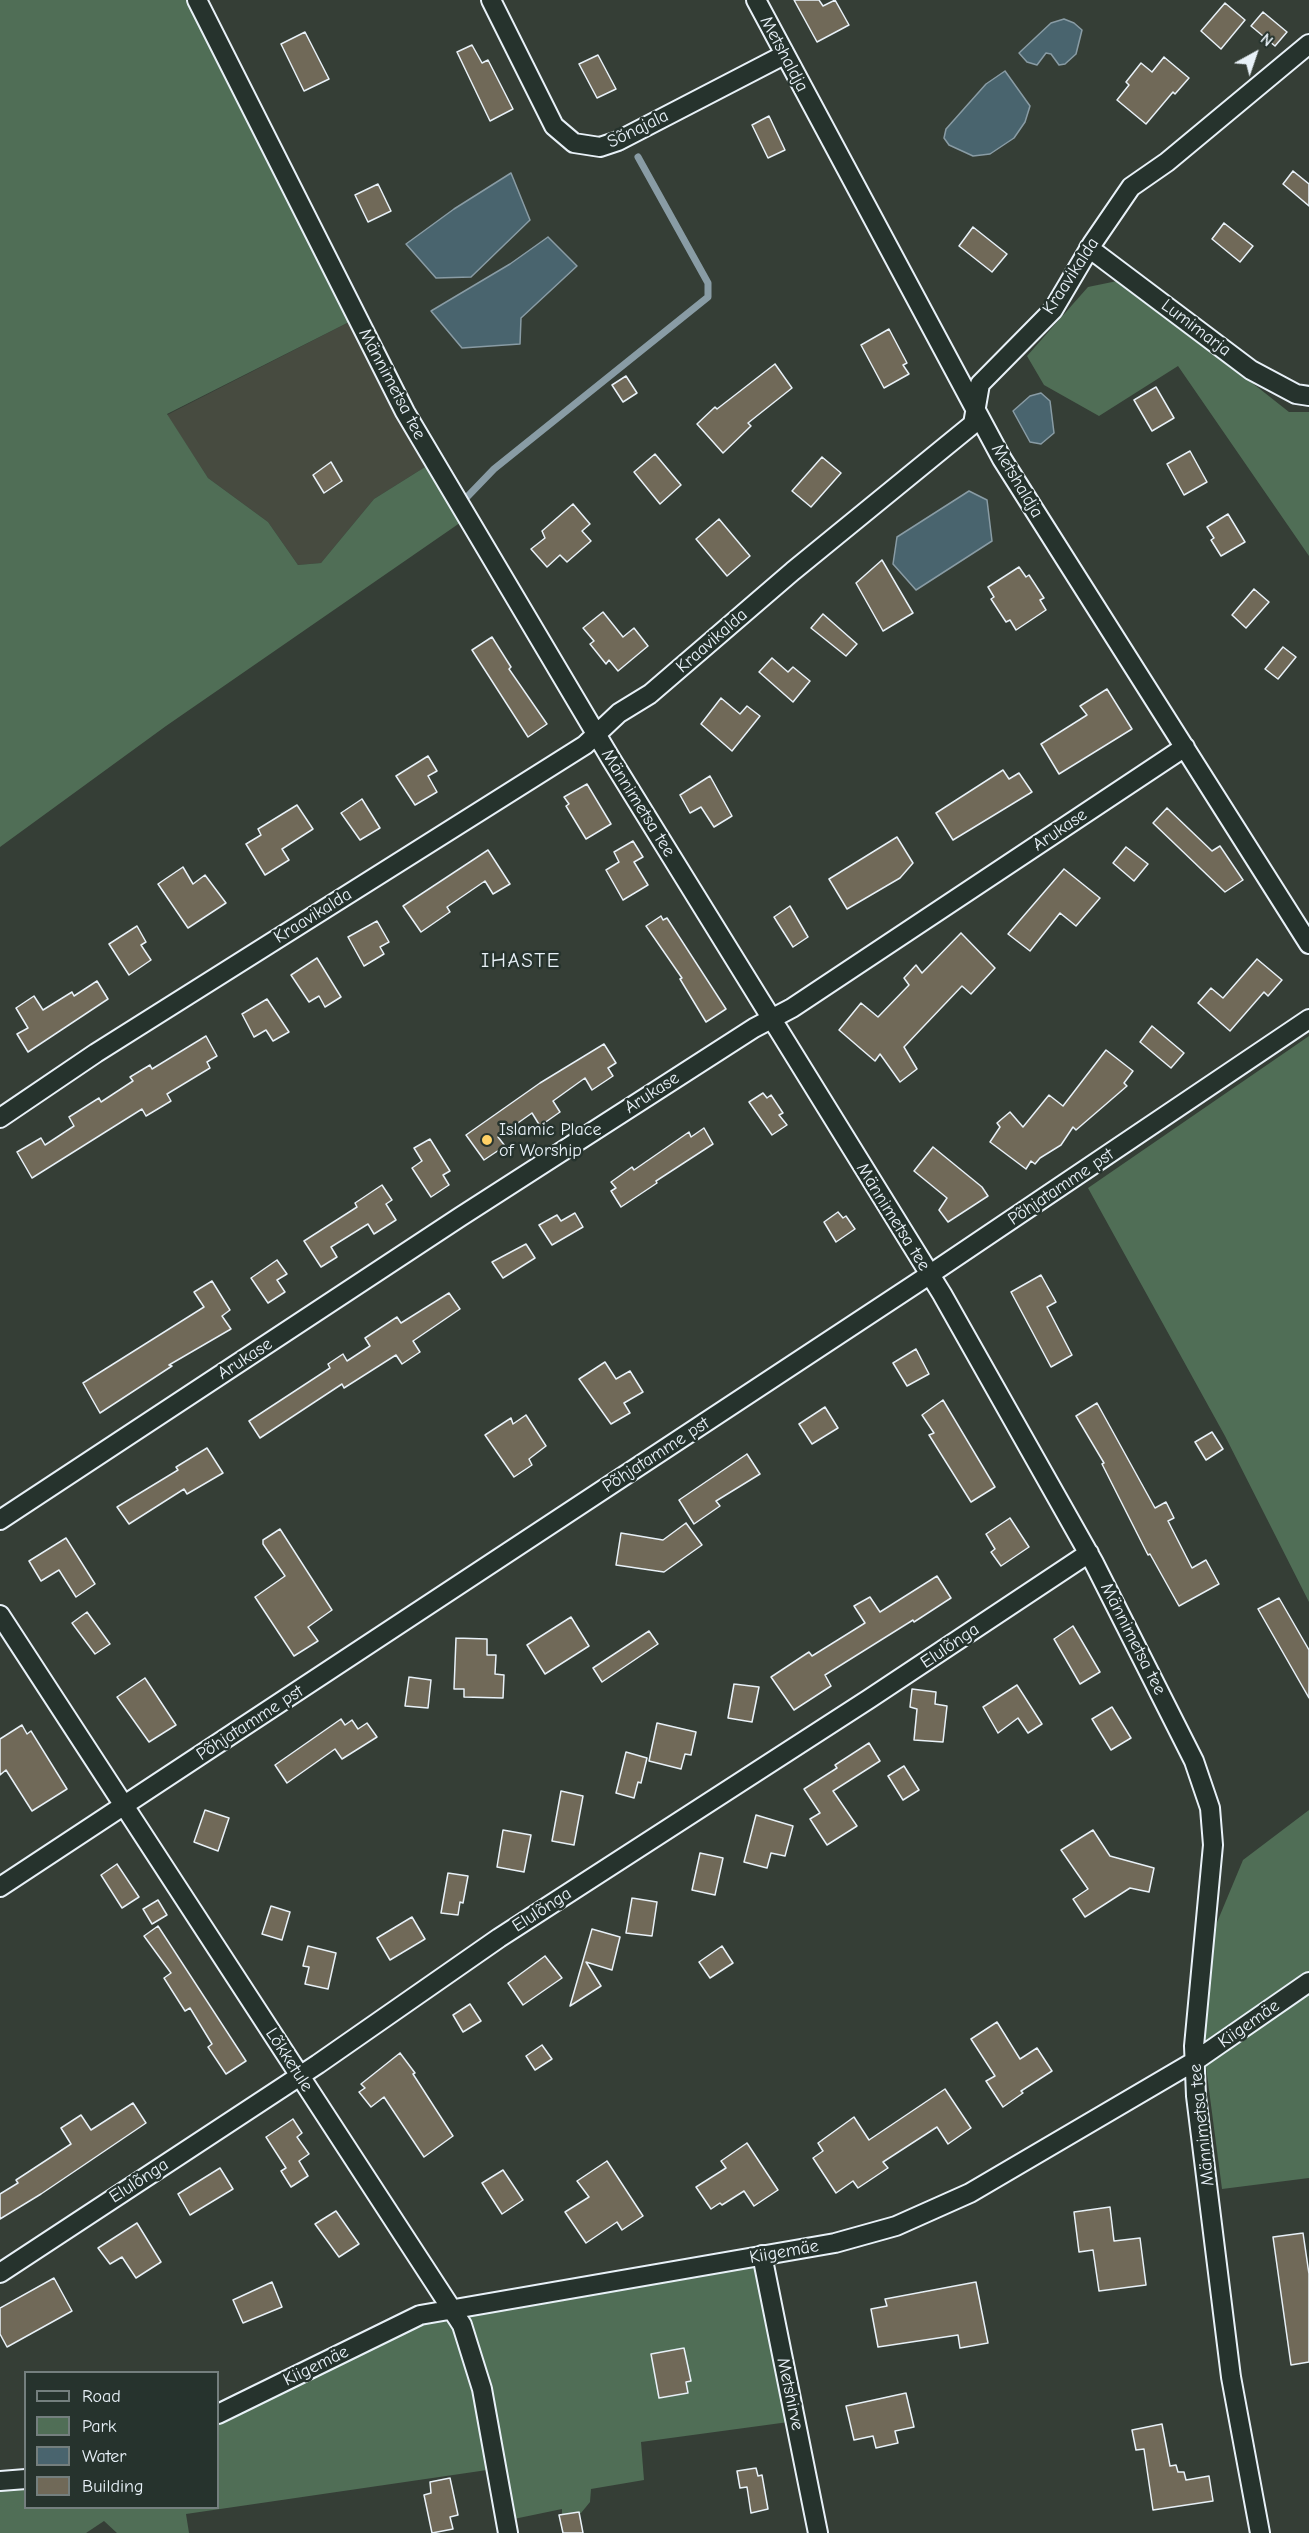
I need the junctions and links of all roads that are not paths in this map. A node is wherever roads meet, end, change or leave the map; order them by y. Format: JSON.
{"nodes":[{"id":1,"x":197,"y":0,"type":"edge"},
{"id":2,"x":491,"y":0,"type":"edge"},
{"id":3,"x":756,"y":0,"type":"edge"},
{"id":4,"x":1309,"y":44,"type":"edge"},
{"id":5,"x":784,"y":55,"type":"junction"},
{"id":6,"x":1089,"y":248,"type":"junction"},
{"id":7,"x":1309,"y":396,"type":"edge"},
{"id":8,"x":975,"y":409,"type":"junction"},
{"id":9,"x":597,"y":734,"type":"junction"},
{"id":10,"x":1185,"y":747,"type":"junction"},
{"id":11,"x":1309,"y":944,"type":"edge"},
{"id":12,"x":772,"y":1019,"type":"junction"},
{"id":13,"x":1309,"y":1019,"type":"edge"},
{"id":14,"x":0,"y":1118,"type":"edge"},
{"id":15,"x":929,"y":1275,"type":"junction"},
{"id":16,"x":0,"y":1520,"type":"edge"},
{"id":17,"x":1089,"y":1554,"type":"junction"},
{"id":18,"x":0,"y":1615,"type":"edge"},
{"id":19,"x":124,"y":1806,"type":"junction"},
{"id":20,"x":0,"y":1887,"type":"edge"},
{"id":21,"x":1309,"y":1982,"type":"edge"},
{"id":22,"x":1195,"y":2061,"type":"junction"},
{"id":23,"x":300,"y":2076,"type":"junction"},
{"id":24,"x":762,"y":2256,"type":"junction"},
{"id":25,"x":0,"y":2273,"type":"edge"},
{"id":26,"x":452,"y":2310,"type":"junction"},
{"id":27,"x":219,"y":2414,"type":"edge"},
{"id":28,"x":24,"y":2479,"type":"edge"},
{"id":29,"x":0,"y":2481,"type":"edge"},
{"id":30,"x":508,"y":2533,"type":"edge"},
{"id":31,"x":818,"y":2533,"type":"edge"},
{"id":32,"x":1260,"y":2533,"type":"edge"}],
"edges":[{"from":1,"to":9,"type":"street","name":"Männimetsa tee"},
{"from":2,"to":5,"type":"street","name":"Sõnajala"},
{"from":3,"to":5,"type":"street","name":"Metshaldja"},
{"from":4,"to":6,"type":"street","name":"Kraavikalda"},
{"from":5,"to":8,"type":"street","name":"Metshaldja"},
{"from":6,"to":7,"type":"street","name":"Lumimarja"},
{"from":6,"to":8,"type":"street","name":"Kraavikalda"},
{"from":8,"to":9,"type":"street","name":"Kraavikalda"},
{"from":8,"to":10,"type":"street","name":"Metshaldja"},
{"from":9,"to":12,"type":"street","name":"Männimetsa tee"},
{"from":9,"to":14,"type":"street","name":"Kraavikalda"},
{"from":10,"to":11,"type":"street","name":"Metshaldja"},
{"from":10,"to":12,"type":"street","name":"Arukase"},
{"from":12,"to":15,"type":"street","name":"Männimetsa tee"},
{"from":12,"to":16,"type":"street","name":"Arukase"},
{"from":13,"to":15,"type":"street","name":"Põhjatamme pst"},
{"from":15,"to":17,"type":"street","name":"Männimetsa tee"},
{"from":15,"to":19,"type":"street","name":"Põhjatamme pst"},
{"from":17,"to":22,"type":"street","name":"Männimetsa tee"},
{"from":17,"to":23,"type":"street","name":"Elulõnga"},
{"from":18,"to":19,"type":"street","name":"Lõkketule"},
{"from":19,"to":20,"type":"street","name":"Põhjatamme pst"},
{"from":19,"to":23,"type":"street","name":"Lõkketule"},
{"from":21,"to":22,"type":"street","name":"Kiigemäe"},
{"from":22,"to":24,"type":"street","name":"Kiigemäe"},
{"from":22,"to":32,"type":"street","name":"Männimetsa tee"},
{"from":23,"to":25,"type":"street","name":"Elulõnga"},
{"from":23,"to":26,"type":"street","name":"Lõkketule"},
{"from":24,"to":26,"type":"street","name":"Kiigemäe"},
{"from":24,"to":31,"type":"street","name":"Metshirve"},
{"from":26,"to":27,"type":"street","name":"Kiigemäe"},
{"from":26,"to":30,"type":"street","name":"Lõkketule"},
{"from":28,"to":29,"type":"street"}]}
